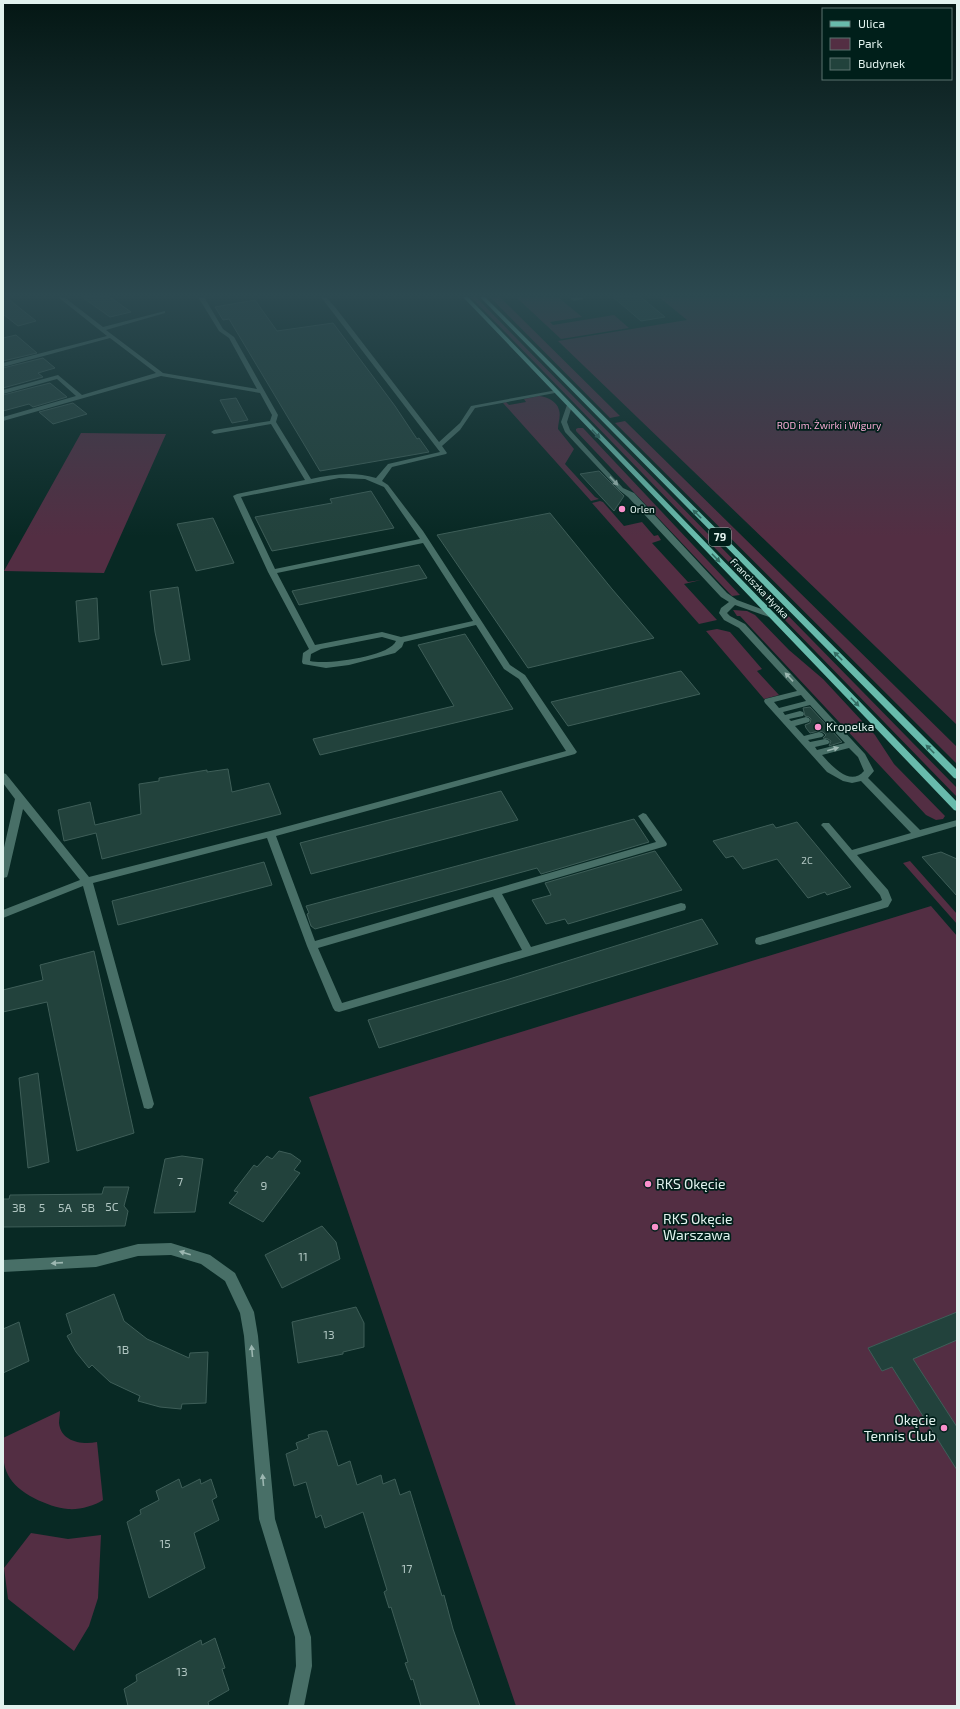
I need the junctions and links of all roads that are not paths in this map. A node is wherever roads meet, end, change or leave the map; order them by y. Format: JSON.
{"nodes":[{"id":1,"x":151,"y":377,"type":"edge"},
{"id":2,"x":176,"y":377,"type":"edge"},
{"id":3,"x":253,"y":377,"type":"edge"},
{"id":4,"x":385,"y":377,"type":"edge"},
{"id":5,"x":541,"y":377,"type":"edge"},
{"id":6,"x":561,"y":377,"type":"edge"},
{"id":7,"x":555,"y":391,"type":"junction"},
{"id":8,"x":3,"y":392,"type":"edge"},
{"id":9,"x":262,"y":392,"type":"junction"},
{"id":10,"x":81,"y":396,"type":"junction"},
{"id":11,"x":569,"y":406,"type":"junction"},
{"id":12,"x":3,"y":419,"type":"edge"},
{"id":13,"x":273,"y":422,"type":"junction"},
{"id":14,"x":214,"y":432,"type":"dead end"},
{"id":15,"x":438,"y":446,"type":"junction"},
{"id":16,"x":309,"y":481,"type":"junction"},
{"id":17,"x":378,"y":481,"type":"junction"},
{"id":18,"x":424,"y":540,"type":"junction"},
{"id":19,"x":272,"y":572,"type":"junction"},
{"id":20,"x":734,"y":602,"type":"junction"},
{"id":21,"x":772,"y":616,"type":"junction"},
{"id":22,"x":478,"y":622,"type":"junction"},
{"id":23,"x":400,"y":640,"type":"junction"},
{"id":24,"x":313,"y":649,"type":"junction"},
{"id":25,"x":802,"y":692,"type":"junction"},
{"id":26,"x":818,"y":711,"type":"junction"},
{"id":27,"x":803,"y":717,"type":"dead end"},
{"id":28,"x":783,"y":718,"type":"junction"},
{"id":29,"x":822,"y":738,"type":"dead end"},
{"id":30,"x":805,"y":743,"type":"junction"},
{"id":31,"x":851,"y":744,"type":"junction"},
{"id":32,"x":815,"y":754,"type":"junction"},
{"id":33,"x":3,"y":776,"type":"edge"},
{"id":34,"x":957,"y":776,"type":"edge"},
{"id":35,"x":863,"y":778,"type":"junction"},
{"id":36,"x":20,"y":799,"type":"junction"},
{"id":37,"x":957,"y":808,"type":"edge"},
{"id":38,"x":643,"y":816,"type":"dead end"},
{"id":39,"x":957,"y":823,"type":"edge"},
{"id":40,"x":826,"y":825,"type":"dead end"},
{"id":41,"x":270,"y":834,"type":"junction"},
{"id":42,"x":918,"y":834,"type":"junction"},
{"id":43,"x":850,"y":854,"type":"junction"},
{"id":44,"x":3,"y":874,"type":"edge"},
{"id":45,"x":87,"y":881,"type":"junction"},
{"id":46,"x":496,"y":893,"type":"junction"},
{"id":47,"x":681,"y":906,"type":"dead end"},
{"id":48,"x":3,"y":914,"type":"edge"},
{"id":49,"x":760,"y":941,"type":"dead end"},
{"id":50,"x":312,"y":946,"type":"junction"},
{"id":51,"x":528,"y":952,"type":"junction"},
{"id":52,"x":148,"y":1104,"type":"dead end"},
{"id":53,"x":3,"y":1266,"type":"edge"},
{"id":54,"x":296,"y":1706,"type":"edge"}],
"edges":[{"from":1,"to":10,"type":"lane"},
{"from":2,"to":9,"type":"lane"},
{"from":3,"to":9,"type":"lane"},
{"from":4,"to":15,"type":"lane"},
{"from":5,"to":7,"type":"main road","name":"Franciszka Hynka","number":"79"},
{"from":34,"to":6,"type":"main road","name":"Franciszka Hynka","number":"79","one_way":true},
{"from":7,"to":11,"type":"main road","name":"Franciszka Hynka","number":"79"},
{"from":7,"to":15,"type":"lane"},
{"from":8,"to":10,"type":"lane"},
{"from":9,"to":13,"type":"lane"},
{"from":10,"to":12,"type":"lane"},
{"from":11,"to":20,"type":"lane","one_way":true},
{"from":11,"to":21,"type":"main road","name":"Franciszka Hynka","number":"79","one_way":true},
{"from":13,"to":14,"type":"lane"},
{"from":13,"to":16,"type":"lane"},
{"from":15,"to":17,"type":"lane"},
{"from":16,"to":17,"type":"lane"},
{"from":16,"to":19,"type":"lane"},
{"from":17,"to":18,"type":"lane"},
{"from":18,"to":19,"type":"lane"},
{"from":18,"to":22,"type":"lane"},
{"from":19,"to":24,"type":"lane"},
{"from":20,"to":21,"type":"lane"},
{"from":25,"to":20,"type":"lane","one_way":true},
{"from":21,"to":37,"type":"main road","name":"Franciszka Hynka","number":"79","one_way":true},
{"from":22,"to":23,"type":"lane"},
{"from":22,"to":41,"type":"lane"},
{"from":23,"to":24,"type":"lane"},
{"from":23,"to":24,"type":"lane"},
{"from":25,"to":26,"type":"lane"},
{"from":25,"to":28,"type":"lane"},
{"from":26,"to":28,"type":"lane"},
{"from":26,"to":31,"type":"lane"},
{"from":27,"to":28,"type":"lane"},
{"from":28,"to":30,"type":"lane"},
{"from":29,"to":30,"type":"lane"},
{"from":30,"to":32,"type":"lane"},
{"from":32,"to":31,"type":"lane","one_way":true},
{"from":31,"to":35,"type":"lane"},
{"from":32,"to":35,"type":"lane"},
{"from":33,"to":36,"type":"lane"},
{"from":35,"to":42,"type":"lane"},
{"from":36,"to":44,"type":"lane"},
{"from":36,"to":45,"type":"lane"},
{"from":38,"to":46,"type":"lane"},
{"from":39,"to":42,"type":"lane"},
{"from":40,"to":43,"type":"lane"},
{"from":41,"to":45,"type":"lane"},
{"from":41,"to":50,"type":"lane"},
{"from":42,"to":43,"type":"lane"},
{"from":43,"to":49,"type":"lane"},
{"from":45,"to":48,"type":"lane"},
{"from":45,"to":52,"type":"lane"},
{"from":46,"to":50,"type":"lane"},
{"from":46,"to":51,"type":"lane"},
{"from":47,"to":51,"type":"lane"},
{"from":50,"to":51,"type":"lane"},
{"from":54,"to":53,"type":"lane","one_way":true}]}
